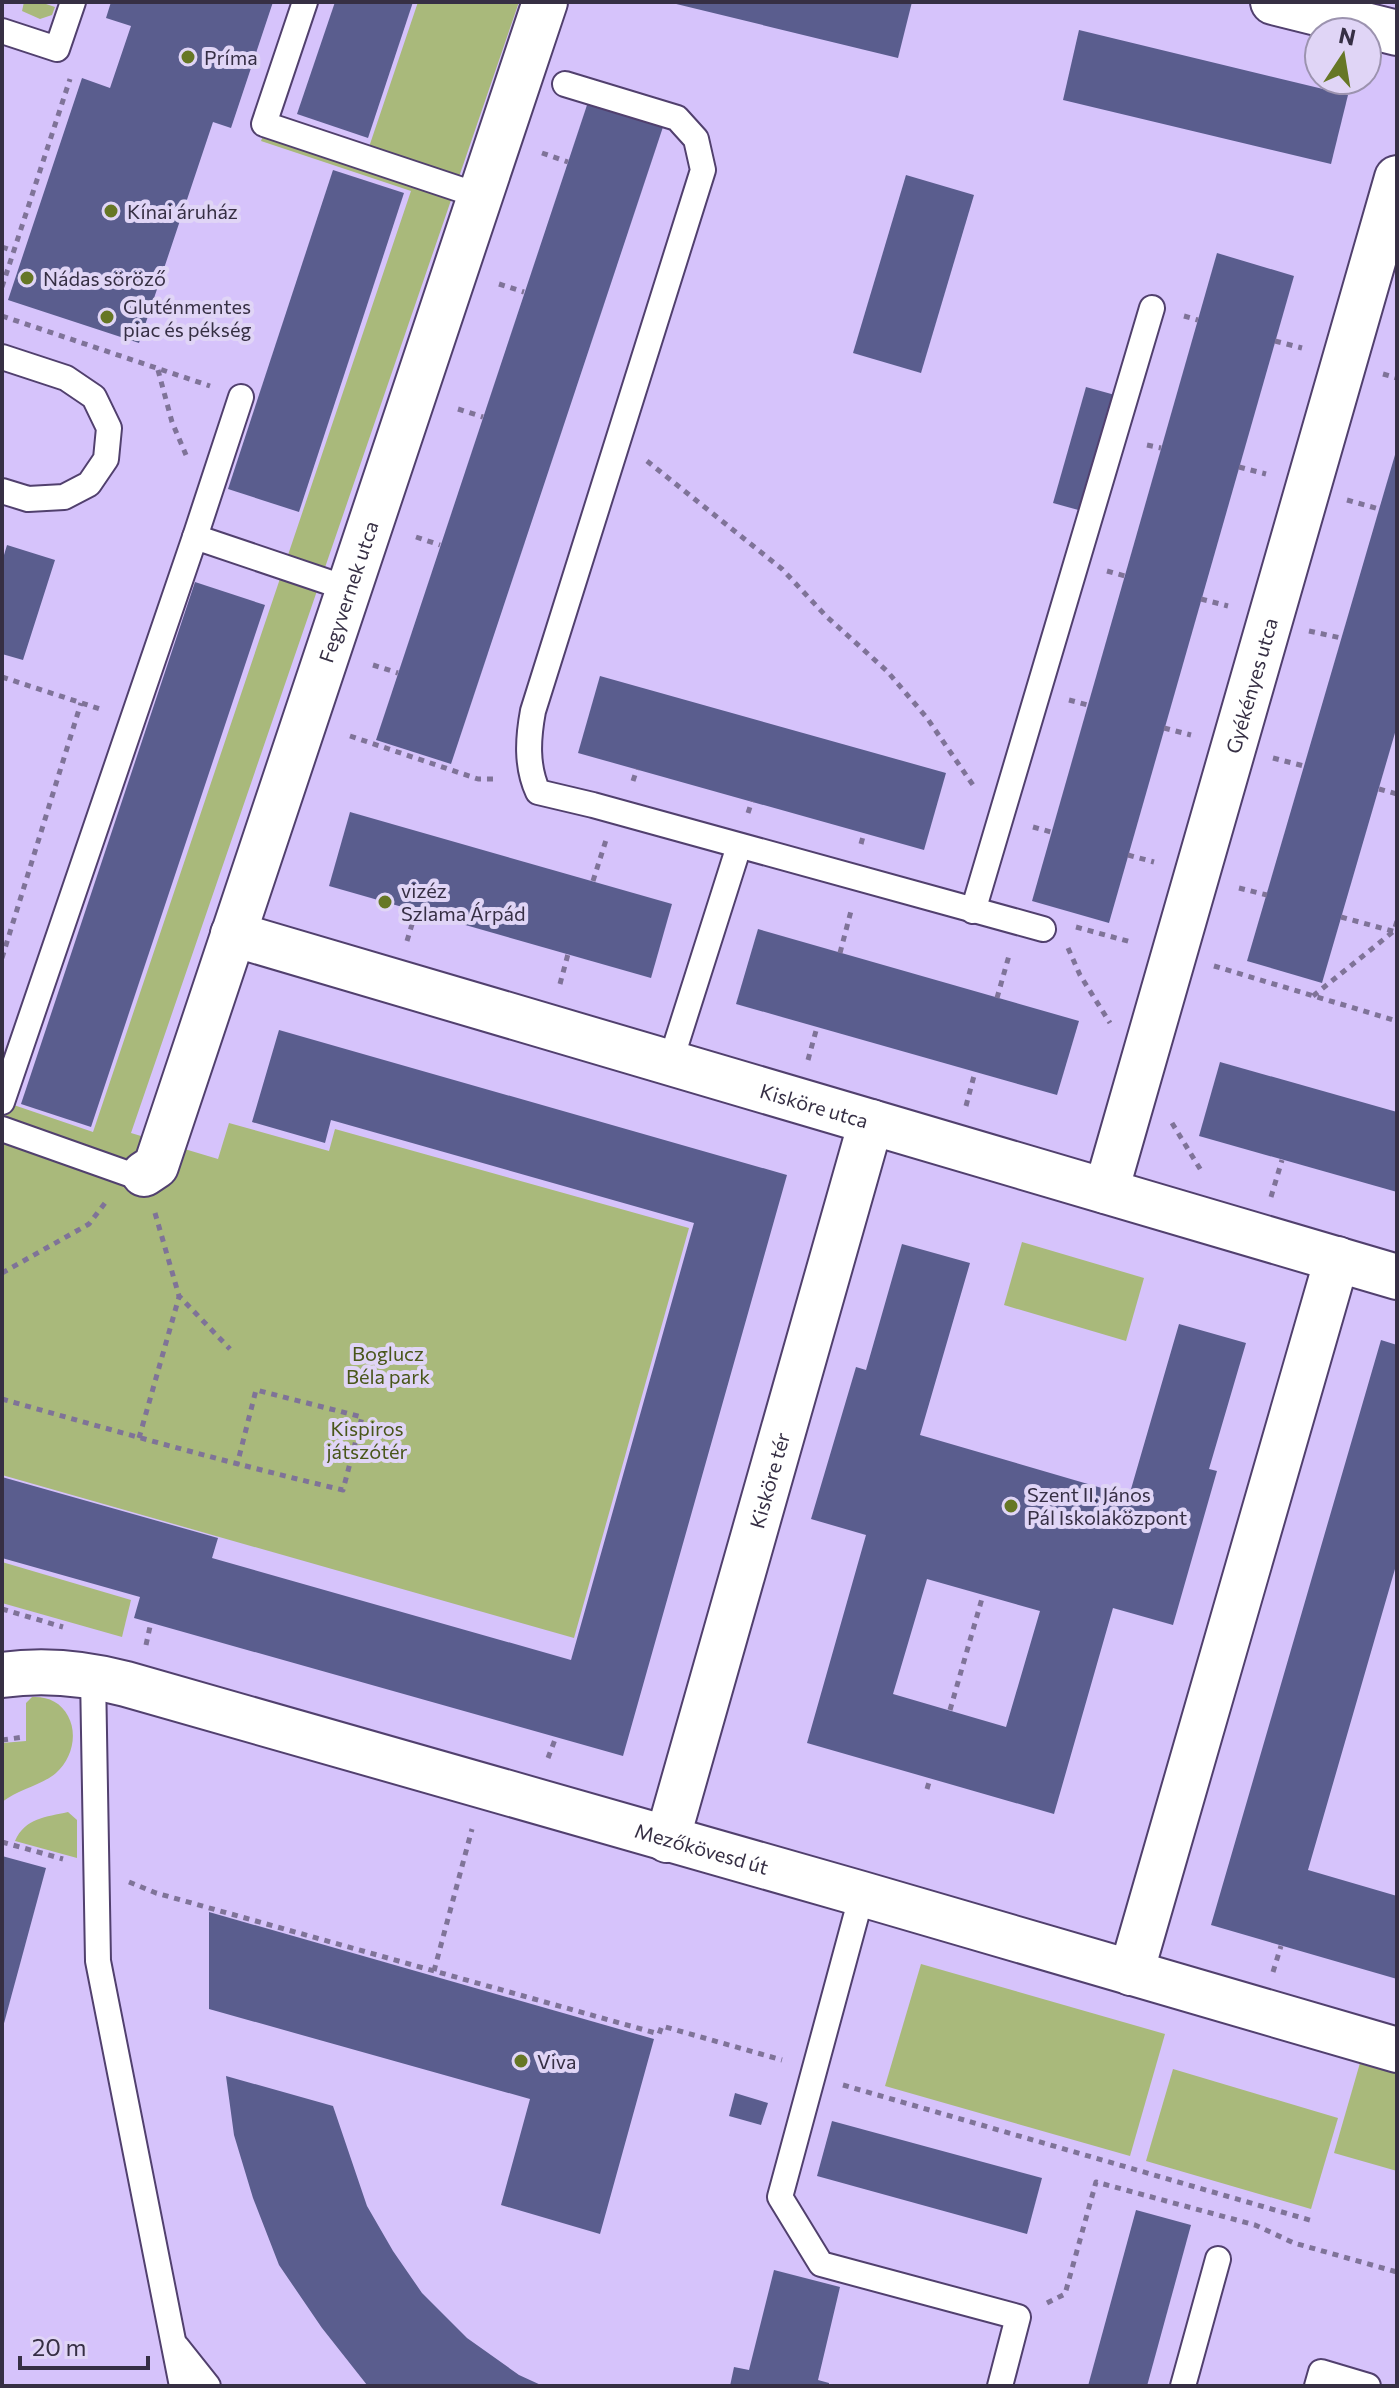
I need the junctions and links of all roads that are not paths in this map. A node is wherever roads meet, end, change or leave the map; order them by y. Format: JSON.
{"nodes":[{"id":1,"x":73,"y":2,"type":"edge"},
{"id":2,"x":305,"y":2,"type":"edge"},
{"id":3,"x":545,"y":2,"type":"edge"},
{"id":4,"x":1273,"y":2,"type":"edge"},
{"id":5,"x":2,"y":31,"type":"edge"},
{"id":6,"x":1397,"y":33,"type":"edge"},
{"id":7,"x":565,"y":84,"type":"dead end"},
{"id":8,"x":1397,"y":178,"type":"edge"},
{"id":9,"x":480,"y":196,"type":"junction"},
{"id":10,"x":1152,"y":308,"type":"dead end"},
{"id":11,"x":2,"y":357,"type":"edge"},
{"id":12,"x":241,"y":397,"type":"road end"},
{"id":13,"x":2,"y":491,"type":"edge"},
{"id":14,"x":195,"y":537,"type":"junction"},
{"id":15,"x":349,"y":589,"type":"junction"},
{"id":16,"x":739,"y":846,"type":"junction"},
{"id":17,"x":973,"y":911,"type":"junction"},
{"id":18,"x":1043,"y":929,"type":"dead end"},
{"id":19,"x":233,"y":934,"type":"junction"},
{"id":20,"x":670,"y":1063,"type":"junction"},
{"id":21,"x":2,"y":1102,"type":"edge"},
{"id":22,"x":871,"y":1122,"type":"junction"},
{"id":23,"x":2,"y":1129,"type":"edge"},
{"id":24,"x":136,"y":1174,"type":"joint"},
{"id":25,"x":1106,"y":1191,"type":"junction"},
{"id":26,"x":1337,"y":1259,"type":"junction"},
{"id":27,"x":1397,"y":1277,"type":"edge"},
{"id":28,"x":2,"y":1675,"type":"edge"},
{"id":29,"x":93,"y":1675,"type":"junction"},
{"id":30,"x":667,"y":1840,"type":"junction"},
{"id":31,"x":862,"y":1894,"type":"junction"},
{"id":32,"x":1131,"y":1973,"type":"junction"},
{"id":33,"x":1397,"y":2050,"type":"edge"},
{"id":34,"x":1218,"y":2259,"type":"dead end"},
{"id":35,"x":173,"y":2341,"type":"junction"},
{"id":36,"x":182,"y":2386,"type":"edge"},
{"id":37,"x":208,"y":2386,"type":"edge"},
{"id":38,"x":1000,"y":2386,"type":"edge"},
{"id":39,"x":1183,"y":2386,"type":"edge"},
{"id":40,"x":1317,"y":2386,"type":"edge"},
{"id":41,"x":1368,"y":2386,"type":"edge"}],
"edges":[{"from":1,"to":5,"type":"lane"},
{"from":2,"to":9,"type":"lane"},
{"from":3,"to":9,"type":"street","name":"Fegyvernek utca"},
{"from":4,"to":6,"type":"street"},
{"from":7,"to":16,"type":"lane"},
{"from":8,"to":25,"type":"street","name":"Gyékényes utca"},
{"from":9,"to":15,"type":"street","name":"Fegyvernek utca"},
{"from":10,"to":17,"type":"lane"},
{"from":11,"to":13,"type":"lane"},
{"from":12,"to":14,"type":"lane"},
{"from":14,"to":15,"type":"lane"},
{"from":14,"to":21,"type":"lane"},
{"from":15,"to":19,"type":"street","name":"Fegyvernek utca"},
{"from":16,"to":17,"type":"lane"},
{"from":16,"to":20,"type":"lane"},
{"from":17,"to":18,"type":"lane"},
{"from":19,"to":20,"type":"street","name":"Kisköre utca"},
{"from":19,"to":24,"type":"street","name":"Fegyvernek utca"},
{"from":20,"to":22,"type":"street","name":"Kisköre utca"},
{"from":22,"to":25,"type":"street","name":"Kisköre utca"},
{"from":22,"to":30,"type":"street","name":"Kisköre tér"},
{"from":23,"to":24,"type":"lane"},
{"from":25,"to":26,"type":"street","name":"Kisköre utca"},
{"from":26,"to":27,"type":"street","name":"Kisköre utca"},
{"from":26,"to":32,"type":"street"},
{"from":28,"to":29,"type":"street","name":"Mezőkövesd út"},
{"from":29,"to":30,"type":"street","name":"Mezőkövesd út"},
{"from":29,"to":35,"type":"lane"},
{"from":30,"to":31,"type":"street","name":"Mezőkövesd út"},
{"from":31,"to":32,"type":"street","name":"Mezőkövesd út"},
{"from":31,"to":38,"type":"lane"},
{"from":32,"to":33,"type":"street","name":"Mezőkövesd út"},
{"from":34,"to":39,"type":"lane"},
{"from":35,"to":36,"type":"lane"},
{"from":35,"to":37,"type":"lane"},
{"from":40,"to":41,"type":"lane"}]}
